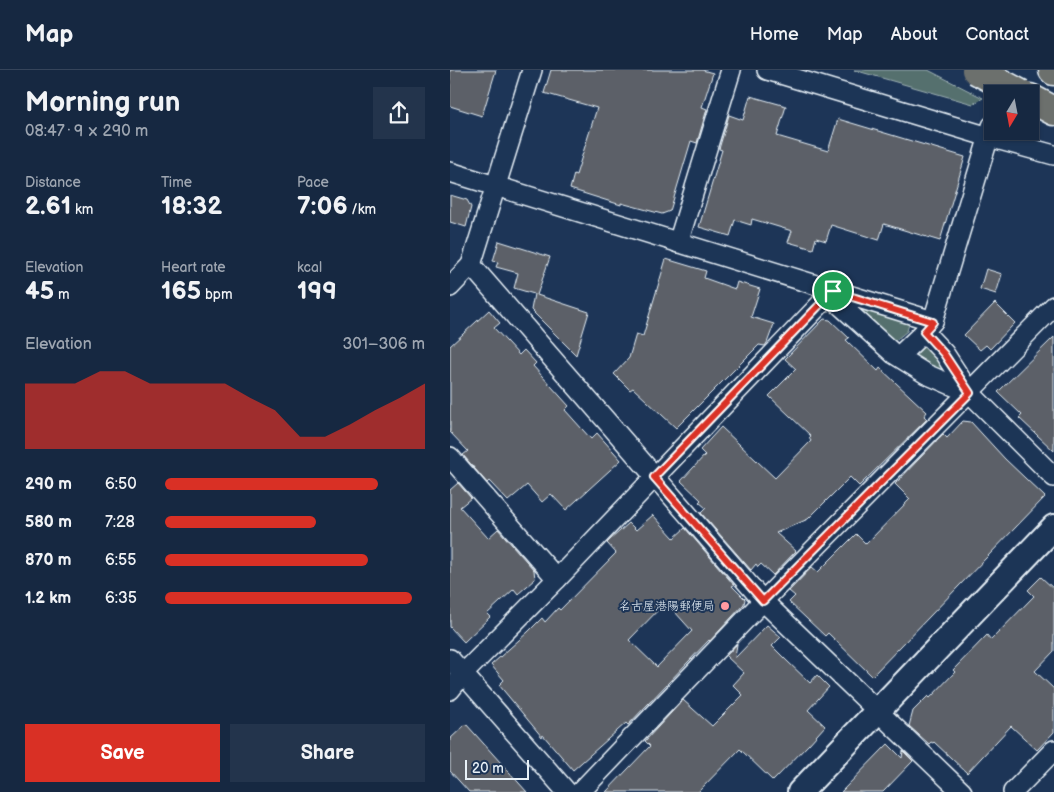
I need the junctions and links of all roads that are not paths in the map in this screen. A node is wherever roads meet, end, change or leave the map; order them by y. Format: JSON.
{"nodes":[{"id":1,"x":532,"y":70,"type":"edge"},
{"id":2,"x":731,"y":70,"type":"edge"},
{"id":3,"x":767,"y":70,"type":"edge"},
{"id":4,"x":976,"y":70,"type":"edge"},
{"id":5,"x":1009,"y":70,"type":"edge"},
{"id":6,"x":1004,"y":85,"type":"edge"},
{"id":7,"x":1005,"y":85,"type":"edge"},
{"id":8,"x":1039,"y":103,"type":"edge"},
{"id":9,"x":1054,"y":111,"type":"edge"},
{"id":10,"x":984,"y":130,"type":"edge"},
{"id":11,"x":988,"y":140,"type":"edge"},
{"id":12,"x":1013,"y":140,"type":"edge"},
{"id":13,"x":1054,"y":155,"type":"edge"},
{"id":14,"x":450,"y":172,"type":"edge"},
{"id":15,"x":496,"y":186,"type":"junction"},
{"id":16,"x":678,"y":243,"type":"junction"},
{"id":17,"x":471,"y":265,"type":"junction"},
{"id":18,"x":450,"y":287,"type":"edge"},
{"id":19,"x":831,"y":293,"type":"junction"},
{"id":20,"x":1054,"y":306,"type":"edge"},
{"id":21,"x":929,"y":327,"type":"junction"},
{"id":22,"x":898,"y":356,"type":"junction"},
{"id":23,"x":970,"y":393,"type":"junction"},
{"id":24,"x":450,"y":457,"type":"edge"},
{"id":25,"x":1054,"y":476,"type":"edge"},
{"id":26,"x":654,"y":477,"type":"junction"},
{"id":27,"x":1054,"y":526,"type":"edge"},
{"id":28,"x":558,"y":579,"type":"junction"},
{"id":29,"x":763,"y":601,"type":"junction"},
{"id":30,"x":450,"y":659,"type":"edge"},
{"id":31,"x":464,"y":674,"type":"junction"},
{"id":32,"x":450,"y":690,"type":"edge"},
{"id":33,"x":878,"y":711,"type":"junction"},
{"id":34,"x":1054,"y":750,"type":"edge"},
{"id":35,"x":567,"y":792,"type":"edge"},
{"id":36,"x":580,"y":792,"type":"edge"},
{"id":37,"x":800,"y":792,"type":"edge"},
{"id":38,"x":962,"y":792,"type":"edge"},
{"id":39,"x":1013,"y":792,"type":"edge"}],
"edges":[{"from":1,"to":15,"type":"street"},
{"from":2,"to":16,"type":"street"},
{"from":3,"to":10,"type":"street"},
{"from":4,"to":6,"type":"highway","bridge":true},
{"from":5,"to":7,"type":"street"},
{"from":8,"to":9,"type":"highway"},
{"from":11,"to":21,"type":"street"},
{"from":12,"to":13,"type":"street"},
{"from":14,"to":15,"type":"street"},
{"from":15,"to":16,"type":"street"},
{"from":15,"to":17,"type":"street"},
{"from":16,"to":19,"type":"street"},
{"from":17,"to":18,"type":"street"},
{"from":17,"to":26,"type":"street"},
{"from":19,"to":21,"type":"street"},
{"from":19,"to":22,"type":"street"},
{"from":19,"to":26,"type":"street"},
{"from":20,"to":23,"type":"street"},
{"from":21,"to":22,"type":"street"},
{"from":21,"to":23,"type":"street"},
{"from":22,"to":23,"type":"street"},
{"from":23,"to":25,"type":"street"},
{"from":23,"to":29,"type":"street"},
{"from":24,"to":28,"type":"street"},
{"from":26,"to":28,"type":"street"},
{"from":26,"to":29,"type":"street"},
{"from":27,"to":33,"type":"street"},
{"from":28,"to":31,"type":"street"},
{"from":29,"to":33,"type":"street"},
{"from":29,"to":36,"type":"street"},
{"from":30,"to":31,"type":"street"},
{"from":31,"to":32,"type":"street"},
{"from":31,"to":35,"type":"street"},
{"from":33,"to":37,"type":"street"},
{"from":33,"to":38,"type":"street"},
{"from":34,"to":39,"type":"street"}]}
